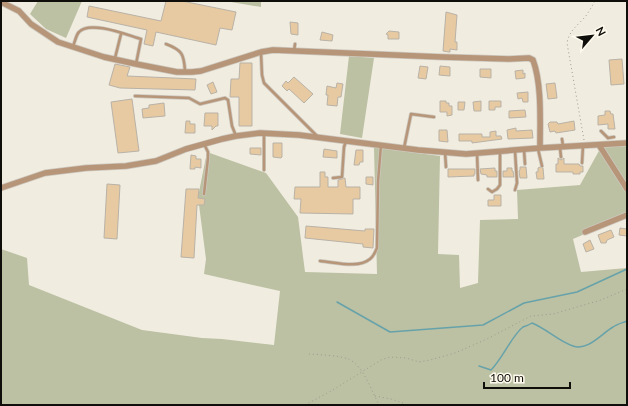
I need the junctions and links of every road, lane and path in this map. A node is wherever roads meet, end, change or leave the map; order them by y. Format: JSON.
{"nodes":[{"id":1,"x":595,"y":1,"type":"edge"},
{"id":2,"x":1,"y":2,"type":"edge"},
{"id":3,"x":121,"y":34,"type":"junction"},
{"id":4,"x":166,"y":44,"type":"dead end"},
{"id":5,"x":295,"y":44,"type":"dead end"},
{"id":6,"x":73,"y":47,"type":"junction"},
{"id":7,"x":294,"y":51,"type":"junction"},
{"id":8,"x":261,"y":52,"type":"junction"},
{"id":9,"x":115,"y":58,"type":"junction"},
{"id":10,"x":136,"y":64,"type":"junction"},
{"id":11,"x":185,"y":72,"type":"junction"},
{"id":12,"x":135,"y":96,"type":"dead end"},
{"id":13,"x":434,"y":117,"type":"dead end"},
{"id":14,"x":601,"y":131,"type":"dead end"},
{"id":15,"x":264,"y":133,"type":"junction"},
{"id":16,"x":236,"y":136,"type":"junction"},
{"id":17,"x":319,"y":137,"type":"junction"},
{"id":18,"x":614,"y":137,"type":"dead end"},
{"id":19,"x":562,"y":139,"type":"dead end"},
{"id":20,"x":346,"y":141,"type":"junction"},
{"id":21,"x":608,"y":141,"type":"junction"},
{"id":22,"x":627,"y":143,"type":"edge"},
{"id":23,"x":204,"y":144,"type":"junction"},
{"id":24,"x":381,"y":144,"type":"junction"},
{"id":25,"x":584,"y":145,"type":"junction"},
{"id":26,"x":599,"y":145,"type":"junction"},
{"id":27,"x":561,"y":147,"type":"junction"},
{"id":28,"x":404,"y":148,"type":"junction"},
{"id":29,"x":539,"y":148,"type":"junction"},
{"id":30,"x":524,"y":149,"type":"junction"},
{"id":31,"x":514,"y":150,"type":"junction"},
{"id":32,"x":500,"y":151,"type":"junction"},
{"id":33,"x":446,"y":152,"type":"junction"},
{"id":34,"x":477,"y":153,"type":"junction"},
{"id":35,"x":561,"y":157,"type":"dead end"},
{"id":36,"x":582,"y":163,"type":"dead end"},
{"id":37,"x":524,"y":164,"type":"dead end"},
{"id":38,"x":542,"y":166,"type":"dead end"},
{"id":39,"x":446,"y":167,"type":"dead end"},
{"id":40,"x":264,"y":170,"type":"dead end"},
{"id":41,"x":334,"y":178,"type":"dead end"},
{"id":42,"x":478,"y":180,"type":"dead end"},
{"id":43,"x":1,"y":188,"type":"edge"},
{"id":44,"x":488,"y":189,"type":"dead end"},
{"id":45,"x":627,"y":189,"type":"edge"},
{"id":46,"x":515,"y":190,"type":"dead end"},
{"id":47,"x":204,"y":194,"type":"dead end"},
{"id":48,"x":627,"y":215,"type":"edge"},
{"id":49,"x":586,"y":232,"type":"dead end"},
{"id":50,"x":320,"y":261,"type":"dead end"},
{"id":51,"x":627,"y":289,"type":"edge"},
{"id":52,"x":309,"y":354,"type":"dead end"},
{"id":53,"x":362,"y":372,"type":"junction"},
{"id":54,"x":375,"y":396,"type":"junction"},
{"id":55,"x":305,"y":405,"type":"edge"},
{"id":56,"x":379,"y":405,"type":"edge"},
{"id":57,"x":404,"y":405,"type":"edge"}],
"edges":[{"from":1,"to":25,"type":"path"},
{"from":2,"to":6,"type":"street"},
{"from":3,"to":6,"type":"lane"},
{"from":3,"to":9,"type":"lane"},
{"from":3,"to":10,"type":"lane"},
{"from":4,"to":11,"type":"lane"},
{"from":5,"to":7,"type":"lane"},
{"from":6,"to":9,"type":"street"},
{"from":7,"to":8,"type":"street"},
{"from":7,"to":29,"type":"street"},
{"from":8,"to":11,"type":"street"},
{"from":8,"to":17,"type":"lane"},
{"from":9,"to":10,"type":"street"},
{"from":10,"to":11,"type":"street"},
{"from":12,"to":16,"type":"lane"},
{"from":13,"to":28,"type":"lane"},
{"from":14,"to":21,"type":"lane"},
{"from":15,"to":16,"type":"street"},
{"from":15,"to":17,"type":"street"},
{"from":15,"to":40,"type":"lane"},
{"from":16,"to":23,"type":"street"},
{"from":17,"to":20,"type":"street"},
{"from":18,"to":21,"type":"lane"},
{"from":19,"to":27,"type":"lane"},
{"from":20,"to":24,"type":"street"},
{"from":20,"to":41,"type":"lane"},
{"from":21,"to":22,"type":"street"},
{"from":21,"to":26,"type":"street"},
{"from":23,"to":43,"type":"street"},
{"from":23,"to":47,"type":"lane"},
{"from":24,"to":28,"type":"street"},
{"from":24,"to":50,"type":"lane"},
{"from":25,"to":26,"type":"street"},
{"from":25,"to":27,"type":"street"},
{"from":25,"to":36,"type":"lane"},
{"from":26,"to":45,"type":"street"},
{"from":27,"to":29,"type":"street"},
{"from":27,"to":35,"type":"lane"},
{"from":28,"to":33,"type":"street"},
{"from":29,"to":30,"type":"street"},
{"from":29,"to":38,"type":"lane"},
{"from":30,"to":31,"type":"street"},
{"from":30,"to":37,"type":"lane"},
{"from":31,"to":32,"type":"street"},
{"from":31,"to":46,"type":"lane"},
{"from":32,"to":34,"type":"street"},
{"from":32,"to":44,"type":"lane"},
{"from":33,"to":34,"type":"street"},
{"from":33,"to":39,"type":"lane"},
{"from":34,"to":42,"type":"lane"},
{"from":48,"to":49,"type":"street"},
{"from":51,"to":53,"type":"path"},
{"from":52,"to":53,"type":"path"},
{"from":53,"to":54,"type":"path"},
{"from":53,"to":55,"type":"path"},
{"from":54,"to":56,"type":"path"},
{"from":54,"to":57,"type":"path"}]}
